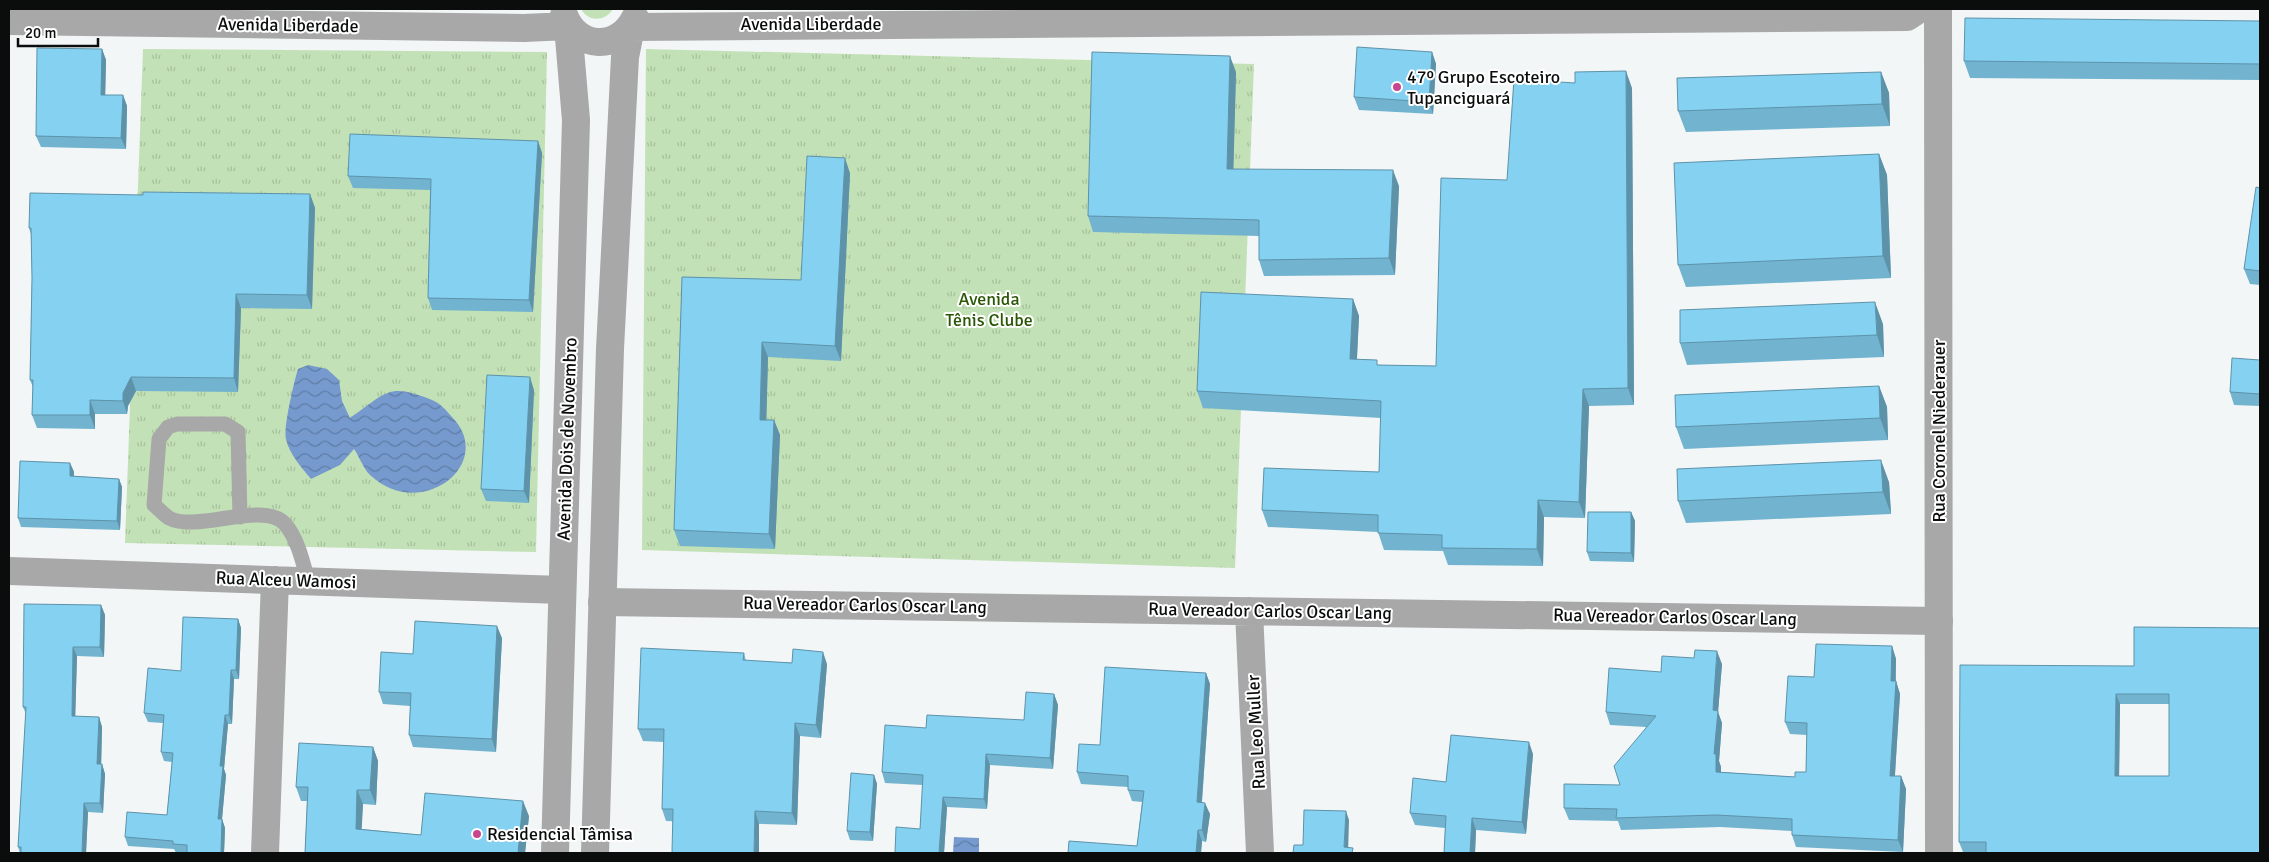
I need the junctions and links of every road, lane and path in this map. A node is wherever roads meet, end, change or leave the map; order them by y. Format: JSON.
{"nodes":[{"id":1,"x":1920,"y":9,"type":"edge"},
{"id":2,"x":1938,"y":9,"type":"edge"},
{"id":3,"x":565,"y":17,"type":"edge"},
{"id":4,"x":634,"y":18,"type":"edge"},
{"id":5,"x":9,"y":21,"type":"edge"},
{"id":6,"x":240,"y":518,"type":"junction"},
{"id":7,"x":9,"y":571,"type":"edge"},
{"id":8,"x":275,"y":580,"type":"junction"},
{"id":9,"x":308,"y":581,"type":"junction"},
{"id":10,"x":562,"y":590,"type":"junction"},
{"id":11,"x":602,"y":602,"type":"junction"},
{"id":12,"x":1250,"y":611,"type":"junction"},
{"id":13,"x":1939,"y":621,"type":"junction"},
{"id":14,"x":265,"y":853,"type":"edge"},
{"id":15,"x":554,"y":853,"type":"edge"},
{"id":16,"x":595,"y":853,"type":"edge"},
{"id":17,"x":1260,"y":853,"type":"edge"},
{"id":18,"x":1939,"y":853,"type":"edge"}],
"edges":[{"from":1,"to":4,"type":"street","name":"Avenida Liberdade"},
{"from":2,"to":13,"type":"street","name":"Rua Coronel Niederauer"},
{"from":3,"to":4,"type":"street"},
{"from":3,"to":5,"type":"street","name":"Avenida Liberdade"},
{"from":3,"to":10,"type":"street","name":"Avenida Dois de Novembro"},
{"from":4,"to":11,"type":"street"},
{"from":6,"to":6,"type":"lane"},
{"from":6,"to":9,"type":"lane"},
{"from":7,"to":8,"type":"street","name":"Rua Alceu Wamosi"},
{"from":8,"to":9,"type":"street","name":"Rua Alceu Wamosi"},
{"from":8,"to":14,"type":"street"},
{"from":9,"to":10,"type":"street","name":"Rua Alceu Wamosi"},
{"from":10,"to":11,"type":"street","name":"Rua Alceu Wamosi"},
{"from":10,"to":15,"type":"street","name":"Avenida Dois de Novembro"},
{"from":11,"to":12,"type":"street","name":"Rua Vereador Carlos Oscar Lang"},
{"from":11,"to":16,"type":"street"},
{"from":12,"to":13,"type":"street","name":"Rua Vereador Carlos Oscar Lang"},
{"from":12,"to":17,"type":"street","name":"Rua Leo Muller"},
{"from":13,"to":18,"type":"street","name":"Rua Coronel Niederauer"}]}
